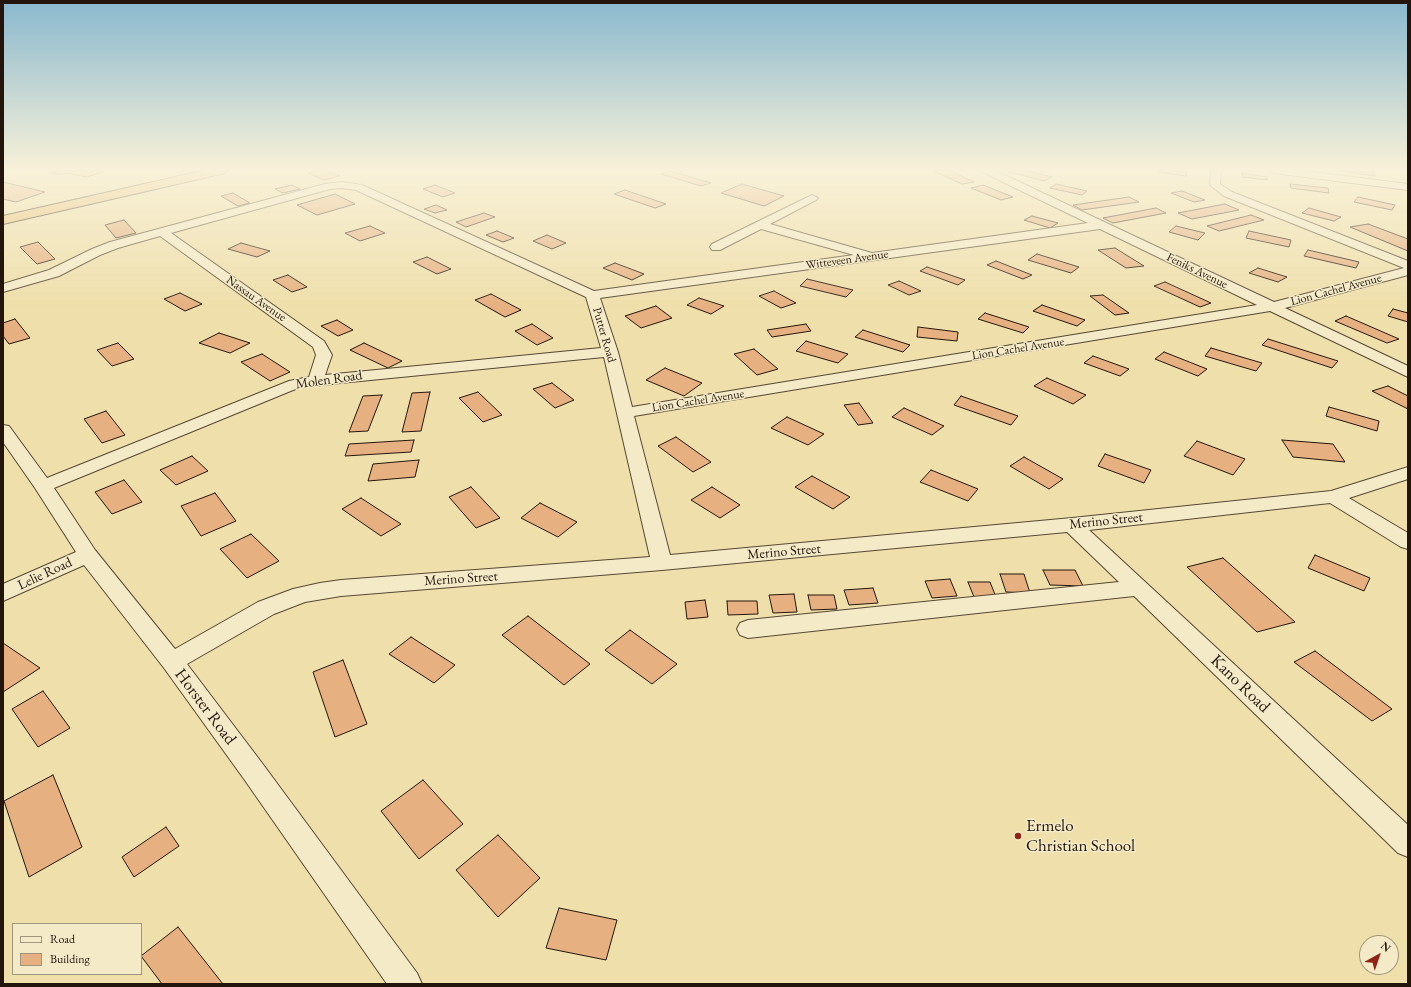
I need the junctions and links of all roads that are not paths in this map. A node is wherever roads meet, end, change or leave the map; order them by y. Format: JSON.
{"nodes":[{"id":1,"x":19,"y":216,"type":"edge"},
{"id":2,"x":42,"y":216,"type":"edge"},
{"id":3,"x":220,"y":216,"type":"edge"},
{"id":4,"x":422,"y":216,"type":"edge"},
{"id":5,"x":777,"y":216,"type":"edge"},
{"id":6,"x":1083,"y":216,"type":"edge"},
{"id":7,"x":1284,"y":216,"type":"edge"},
{"id":8,"x":3,"y":220,"type":"edge"},
{"id":9,"x":760,"y":225,"type":"junction"},
{"id":10,"x":1102,"y":225,"type":"junction"},
{"id":11,"x":3,"y":226,"type":"edge"},
{"id":12,"x":162,"y":232,"type":"junction"},
{"id":13,"x":716,"y":247,"type":"dead end"},
{"id":14,"x":871,"y":257,"type":"junction"},
{"id":15,"x":1408,"y":265,"type":"edge"},
{"id":16,"x":1408,"y":271,"type":"edge"},
{"id":17,"x":3,"y":288,"type":"edge"},
{"id":18,"x":592,"y":295,"type":"junction"},
{"id":19,"x":1272,"y":307,"type":"junction"},
{"id":20,"x":610,"y":352,"type":"junction"},
{"id":21,"x":1408,"y":372,"type":"edge"},
{"id":22,"x":316,"y":380,"type":"junction"},
{"id":23,"x":624,"y":413,"type":"junction"},
{"id":24,"x":3,"y":430,"type":"edge"},
{"id":25,"x":1408,"y":473,"type":"edge"},
{"id":26,"x":43,"y":486,"type":"junction"},
{"id":27,"x":1334,"y":497,"type":"junction"},
{"id":28,"x":1072,"y":525,"type":"junction"},
{"id":29,"x":1408,"y":542,"type":"edge"},
{"id":30,"x":88,"y":555,"type":"junction"},
{"id":31,"x":662,"y":563,"type":"junction"},
{"id":32,"x":1139,"y":588,"type":"junction"},
{"id":33,"x":3,"y":593,"type":"edge"},
{"id":34,"x":748,"y":629,"type":"dead end"},
{"id":35,"x":172,"y":662,"type":"junction"},
{"id":36,"x":1408,"y":844,"type":"edge"},
{"id":37,"x":406,"y":984,"type":"edge"}],
"edges":[{"from":1,"to":8,"type":"highway"},
{"from":2,"to":11,"type":"highway"},
{"from":3,"to":12,"type":"street","name":"Putter Road"},
{"from":4,"to":18,"type":"street","name":"Putter Road"},
{"from":5,"to":9,"type":"street"},
{"from":6,"to":10,"type":"street","name":"Feniks Avenue"},
{"from":7,"to":15,"type":"street"},
{"from":9,"to":13,"type":"street"},
{"from":9,"to":14,"type":"street"},
{"from":10,"to":14,"type":"street","name":"Witteveen Avenue"},
{"from":10,"to":19,"type":"street","name":"Feniks Avenue"},
{"from":12,"to":17,"type":"street"},
{"from":12,"to":22,"type":"street","name":"Nassau Avenue"},
{"from":14,"to":18,"type":"street","name":"Witteveen Avenue"},
{"from":16,"to":19,"type":"street","name":"Lion Cachel Avenue"},
{"from":18,"to":20,"type":"street","name":"Putter Road"},
{"from":19,"to":21,"type":"street","name":"Feniks Avenue"},
{"from":19,"to":23,"type":"street","name":"Lion Cachel Avenue"},
{"from":20,"to":22,"type":"street","name":"Molen Road"},
{"from":20,"to":23,"type":"street","name":"Putter Road"},
{"from":22,"to":26,"type":"street","name":"Molen Road"},
{"from":23,"to":31,"type":"street","name":"Putter Road"},
{"from":24,"to":26,"type":"street","name":"Horster Road"},
{"from":25,"to":27,"type":"street","name":"Merino Street"},
{"from":26,"to":30,"type":"street","name":"Horster Road"},
{"from":27,"to":28,"type":"street","name":"Merino Street"},
{"from":27,"to":29,"type":"street"},
{"from":28,"to":31,"type":"street","name":"Merino Street"},
{"from":28,"to":32,"type":"street","name":"Kano Road"},
{"from":30,"to":33,"type":"street","name":"Lelie Road"},
{"from":30,"to":35,"type":"street","name":"Horster Road"},
{"from":31,"to":35,"type":"street","name":"Merino Street"},
{"from":32,"to":34,"type":"street"},
{"from":32,"to":36,"type":"street","name":"Kano Road"},
{"from":35,"to":37,"type":"street","name":"Horster Road"}]}
